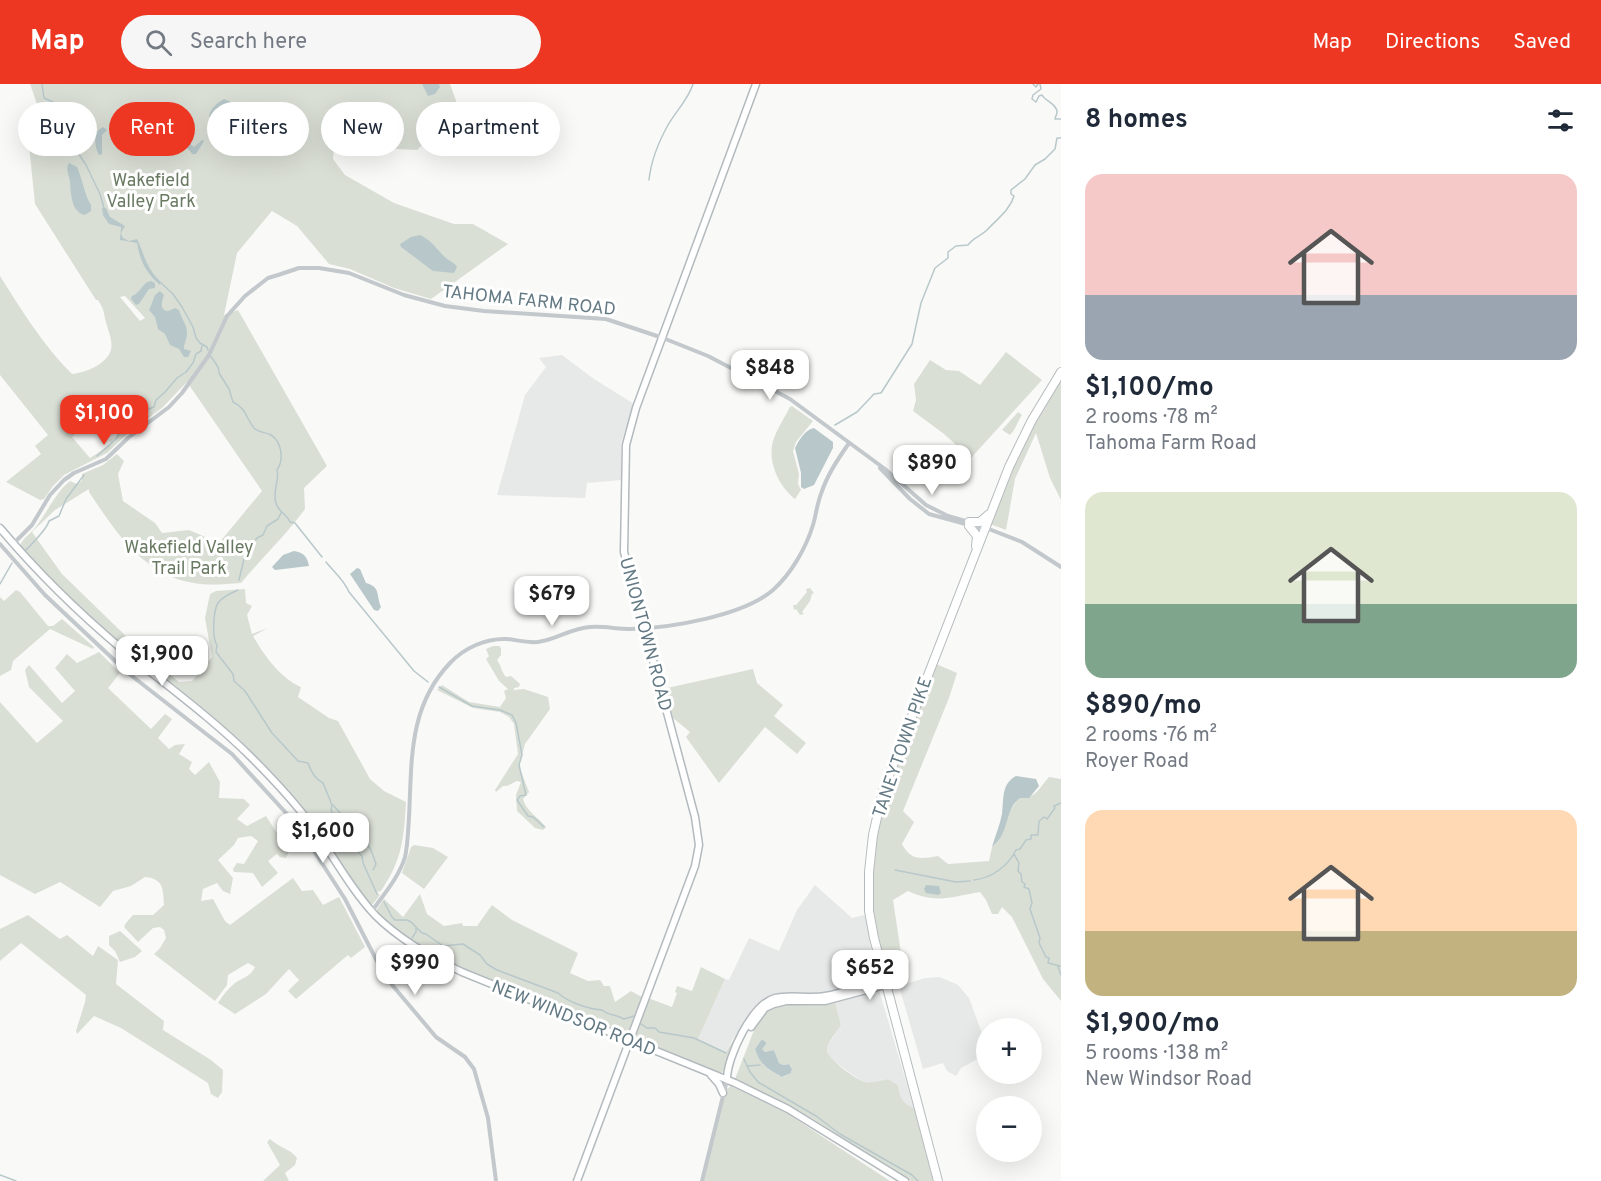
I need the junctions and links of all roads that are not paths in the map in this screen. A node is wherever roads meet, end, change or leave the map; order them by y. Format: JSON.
{"nodes":[{"id":1,"x":756,"y":84,"type":"edge"},
{"id":2,"x":663,"y":338,"type":"junction"},
{"id":3,"x":1061,"y":372,"type":"edge"},
{"id":4,"x":849,"y":443,"type":"junction"},
{"id":5,"x":993,"y":506,"type":"junction"},
{"id":6,"x":969,"y":524,"type":"junction"},
{"id":7,"x":0,"y":528,"type":"edge"},
{"id":8,"x":985,"y":528,"type":"junction"},
{"id":9,"x":0,"y":544,"type":"edge"},
{"id":10,"x":13,"y":544,"type":"junction"},
{"id":11,"x":974,"y":555,"type":"junction"},
{"id":12,"x":1061,"y":567,"type":"edge"},
{"id":13,"x":644,"y":628,"type":"junction"},
{"id":14,"x":372,"y":911,"type":"junction"},
{"id":15,"x":884,"y":982,"type":"junction"},
{"id":16,"x":630,"y":1041,"type":"junction"},
{"id":17,"x":709,"y":1072,"type":"junction"},
{"id":18,"x":727,"y":1079,"type":"junction"},
{"id":19,"x":723,"y":1093,"type":"junction"},
{"id":20,"x":938,"y":1180,"type":"edge"},
{"id":21,"x":496,"y":1181,"type":"edge"},
{"id":22,"x":577,"y":1181,"type":"edge"},
{"id":23,"x":702,"y":1181,"type":"edge"},
{"id":24,"x":905,"y":1181,"type":"edge"}],
"edges":[{"from":1,"to":2,"type":"main road","name":"UNIONTOWN ROAD"},
{"from":2,"to":4,"type":"street","name":"TAHOMA FARM ROAD"},
{"from":2,"to":10,"type":"street","name":"TAHOMA FARM ROAD"},
{"from":2,"to":13,"type":"main road","name":"UNIONTOWN ROAD"},
{"from":3,"to":5,"type":"highway","name":"TANEYTOWN PIKE"},
{"from":4,"to":6,"type":"street","name":"TAHOMA FARM ROAD"},
{"from":4,"to":13,"type":"street"},
{"from":5,"to":6,"type":"highway"},
{"from":5,"to":8,"type":"highway","name":"TANEYTOWN PIKE"},
{"from":6,"to":8,"type":"street","name":"TAHOMA FARM ROAD"},
{"from":6,"to":11,"type":"highway"},
{"from":7,"to":10,"type":"main road","name":"NEW WINDSOR ROAD"},
{"from":8,"to":11,"type":"highway","name":"TANEYTOWN PIKE"},
{"from":8,"to":12,"type":"street","name":"TAHOMA FARM ROAD"},
{"from":9,"to":21,"type":"street"},
{"from":10,"to":14,"type":"main road","name":"NEW WINDSOR ROAD"},
{"from":11,"to":15,"type":"highway","name":"TANEYTOWN PIKE"},
{"from":13,"to":14,"type":"street"},
{"from":13,"to":16,"type":"main road","name":"UNIONTOWN ROAD"},
{"from":14,"to":16,"type":"main road","name":"NEW WINDSOR ROAD"},
{"from":15,"to":18,"type":"main road"},
{"from":15,"to":20,"type":"highway","name":"TANEYTOWN PIKE"},
{"from":16,"to":17,"type":"main road","name":"NEW WINDSOR ROAD"},
{"from":16,"to":22,"type":"main road","name":"UNIONTOWN ROAD"},
{"from":17,"to":18,"type":"main road","name":"NEW WINDSOR ROAD"},
{"from":17,"to":19,"type":"main road"},
{"from":18,"to":19,"type":"street"},
{"from":18,"to":24,"type":"main road","name":"NEW WINDSOR ROAD"},
{"from":19,"to":23,"type":"street"}]}
